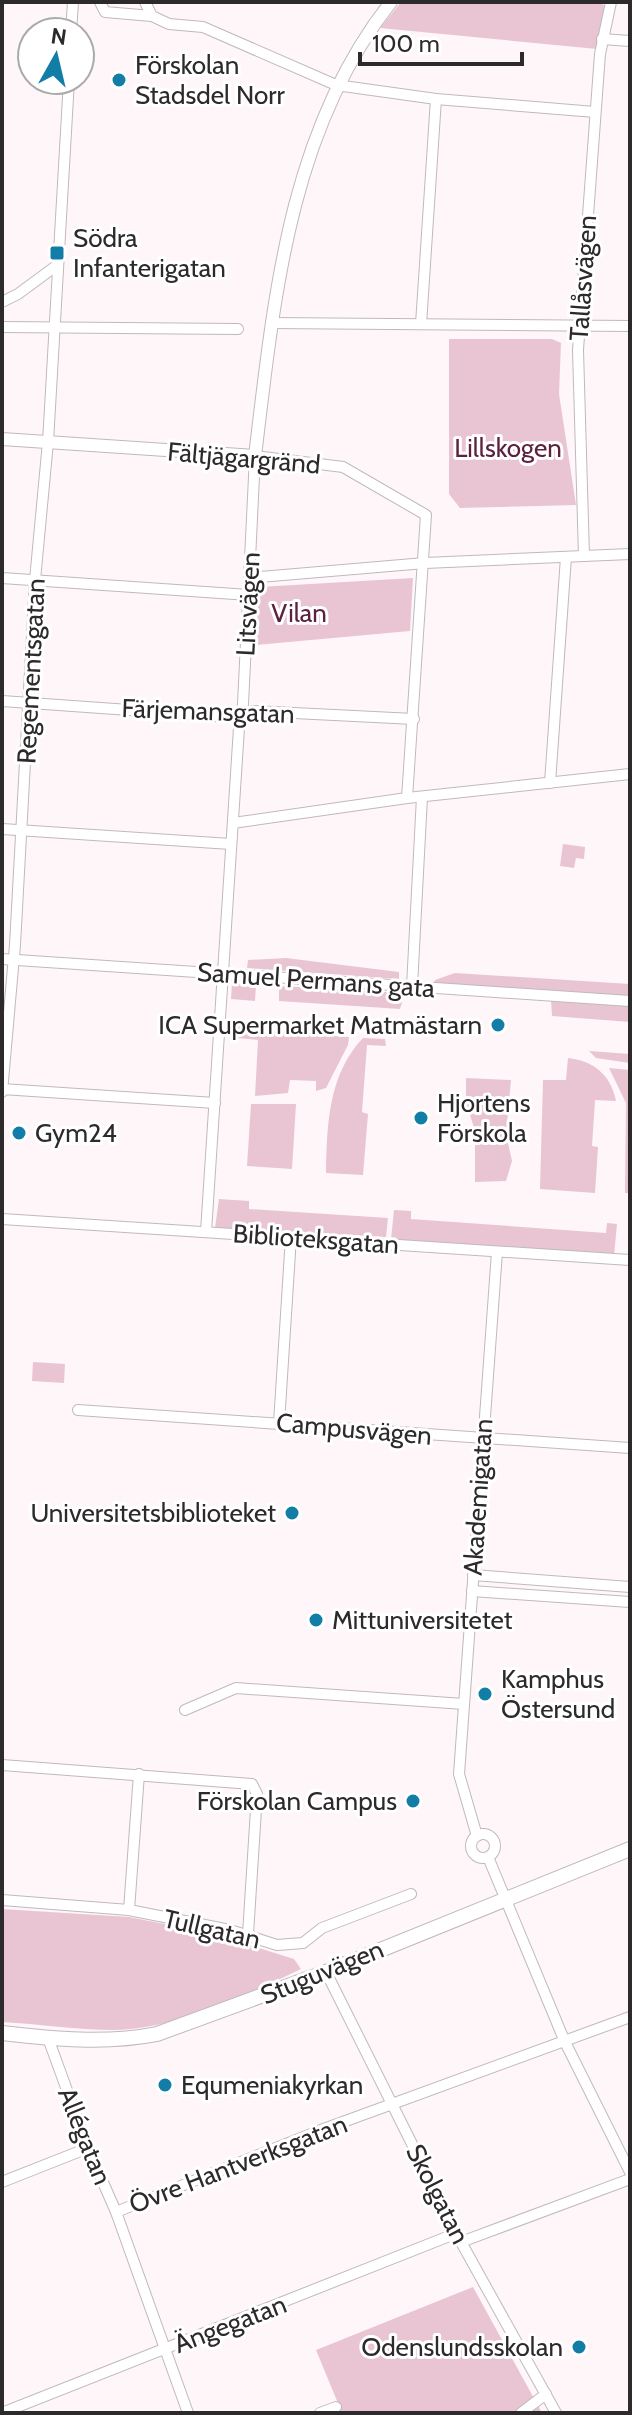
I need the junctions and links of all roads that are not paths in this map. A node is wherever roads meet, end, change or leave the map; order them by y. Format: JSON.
{"nodes":[{"id":1,"x":100,"y":2,"type":"edge"},
{"id":2,"x":145,"y":2,"type":"edge"},
{"id":3,"x":391,"y":2,"type":"edge"},
{"id":4,"x":611,"y":2,"type":"edge"},
{"id":5,"x":152,"y":16,"type":"junction"},
{"id":6,"x":602,"y":39,"type":"junction"},
{"id":7,"x":630,"y":41,"type":"edge"},
{"id":8,"x":336,"y":85,"type":"junction"},
{"id":9,"x":68,"y":96,"type":"edge"},
{"id":10,"x":436,"y":99,"type":"junction"},
{"id":11,"x":595,"y":112,"type":"junction"},
{"id":12,"x":56,"y":266,"type":"junction"},
{"id":13,"x":2,"y":302,"type":"edge"},
{"id":14,"x":271,"y":323,"type":"junction"},
{"id":15,"x":421,"y":324,"type":"junction"},
{"id":16,"x":581,"y":324,"type":"junction"},
{"id":17,"x":54,"y":326,"type":"junction"},
{"id":18,"x":630,"y":326,"type":"edge"},
{"id":19,"x":2,"y":327,"type":"edge"},
{"id":20,"x":238,"y":329,"type":"dead end"},
{"id":21,"x":2,"y":439,"type":"edge"},
{"id":22,"x":48,"y":442,"type":"junction"},
{"id":23,"x":255,"y":456,"type":"junction"},
{"id":24,"x":630,"y":554,"type":"edge"},
{"id":25,"x":584,"y":556,"type":"junction"},
{"id":26,"x":566,"y":557,"type":"junction"},
{"id":27,"x":425,"y":563,"type":"junction"},
{"id":28,"x":2,"y":578,"type":"edge"},
{"id":29,"x":249,"y":578,"type":"junction"},
{"id":30,"x":35,"y":580,"type":"junction"},
{"id":31,"x":249,"y":595,"type":"junction"},
{"id":32,"x":2,"y":701,"type":"edge"},
{"id":33,"x":28,"y":703,"type":"junction"},
{"id":34,"x":240,"y":715,"type":"junction"},
{"id":35,"x":414,"y":719,"type":"junction"},
{"id":36,"x":630,"y":774,"type":"edge"},
{"id":37,"x":550,"y":783,"type":"junction"},
{"id":38,"x":422,"y":797,"type":"junction"},
{"id":39,"x":407,"y":798,"type":"junction"},
{"id":40,"x":233,"y":823,"type":"junction"},
{"id":41,"x":2,"y":829,"type":"edge"},
{"id":42,"x":22,"y":831,"type":"junction"},
{"id":43,"x":231,"y":844,"type":"junction"},
{"id":44,"x":8,"y":959,"type":"edge"},
{"id":45,"x":225,"y":974,"type":"junction"},
{"id":46,"x":412,"y":986,"type":"junction"},
{"id":47,"x":630,"y":1001,"type":"edge"},
{"id":48,"x":2,"y":1090,"type":"edge"},
{"id":49,"x":215,"y":1103,"type":"junction"},
{"id":50,"x":2,"y":1219,"type":"edge"},
{"id":51,"x":206,"y":1232,"type":"junction"},
{"id":52,"x":291,"y":1237,"type":"junction"},
{"id":53,"x":497,"y":1252,"type":"junction"},
{"id":54,"x":630,"y":1260,"type":"edge"},
{"id":55,"x":78,"y":1410,"type":"dead end"},
{"id":56,"x":279,"y":1423,"type":"junction"},
{"id":57,"x":482,"y":1440,"type":"junction"},
{"id":58,"x":630,"y":1448,"type":"edge"},
{"id":59,"x":473,"y":1575,"type":"junction"},
{"id":60,"x":538,"y":1580,"type":"junction"},
{"id":61,"x":630,"y":1587,"type":"edge"},
{"id":62,"x":472,"y":1591,"type":"junction"},
{"id":63,"x":537,"y":1595,"type":"junction"},
{"id":64,"x":630,"y":1602,"type":"edge"},
{"id":65,"x":464,"y":1704,"type":"junction"},
{"id":66,"x":185,"y":1710,"type":"dead end"},
{"id":67,"x":2,"y":1765,"type":"edge"},
{"id":68,"x":139,"y":1774,"type":"junction"},
{"id":69,"x":477,"y":1836,"type":"junction"},
{"id":70,"x":630,"y":1849,"type":"edge"},
{"id":71,"x":488,"y":1857,"type":"junction"},
{"id":72,"x":411,"y":1894,"type":"dead end"},
{"id":73,"x":505,"y":1898,"type":"junction"},
{"id":74,"x":2,"y":1900,"type":"edge"},
{"id":75,"x":129,"y":1910,"type":"junction"},
{"id":76,"x":248,"y":1934,"type":"junction"},
{"id":77,"x":326,"y":1972,"type":"junction"},
{"id":78,"x":630,"y":2017,"type":"edge"},
{"id":79,"x":2,"y":2033,"type":"edge"},
{"id":80,"x":48,"y":2038,"type":"junction"},
{"id":81,"x":565,"y":2042,"type":"junction"},
{"id":82,"x":393,"y":2105,"type":"junction"},
{"id":83,"x":88,"y":2148,"type":"junction"},
{"id":84,"x":630,"y":2172,"type":"edge"},
{"id":85,"x":630,"y":2179,"type":"edge"},
{"id":86,"x":2,"y":2182,"type":"edge"},
{"id":87,"x":116,"y":2212,"type":"junction"},
{"id":88,"x":459,"y":2238,"type":"junction"},
{"id":89,"x":165,"y":2350,"type":"junction"},
{"id":90,"x":546,"y":2394,"type":"junction"},
{"id":91,"x":336,"y":2407,"type":"dead end"},
{"id":92,"x":2,"y":2413,"type":"edge"},
{"id":93,"x":188,"y":2413,"type":"edge"},
{"id":94,"x":320,"y":2413,"type":"edge"},
{"id":95,"x":521,"y":2413,"type":"edge"},
{"id":96,"x":556,"y":2413,"type":"edge"}],
"edges":[{"from":1,"to":5,"type":"street"},
{"from":2,"to":5,"type":"street"},
{"from":3,"to":8,"type":"street","name":"Litsvägen"},
{"from":4,"to":6,"type":"street","name":"Tallåsvägen"},
{"from":5,"to":8,"type":"street"},
{"from":6,"to":7,"type":"street"},
{"from":6,"to":11,"type":"street","name":"Tallåsvägen"},
{"from":8,"to":10,"type":"street"},
{"from":8,"to":14,"type":"street","name":"Litsvägen"},
{"from":9,"to":12,"type":"street","name":"Regementsgatan"},
{"from":10,"to":11,"type":"street"},
{"from":10,"to":15,"type":"street"},
{"from":11,"to":16,"type":"street","name":"Tallåsvägen"},
{"from":12,"to":13,"type":"street"},
{"from":12,"to":17,"type":"street","name":"Regementsgatan"},
{"from":14,"to":15,"type":"street"},
{"from":14,"to":23,"type":"street","name":"Litsvägen"},
{"from":15,"to":16,"type":"street"},
{"from":16,"to":18,"type":"street"},
{"from":16,"to":25,"type":"street","name":"Tallåsvägen"},
{"from":17,"to":19,"type":"street"},
{"from":17,"to":20,"type":"street"},
{"from":17,"to":22,"type":"street","name":"Regementsgatan"},
{"from":21,"to":22,"type":"street","name":"Fältjägargränd"},
{"from":22,"to":23,"type":"street","name":"Fältjägargränd"},
{"from":22,"to":30,"type":"street","name":"Regementsgatan"},
{"from":23,"to":27,"type":"street","name":"Fältjägargränd"},
{"from":23,"to":29,"type":"street","name":"Litsvägen"},
{"from":24,"to":25,"type":"street"},
{"from":25,"to":26,"type":"street"},
{"from":26,"to":27,"type":"street"},
{"from":26,"to":37,"type":"street"},
{"from":27,"to":29,"type":"street"},
{"from":27,"to":35,"type":"street"},
{"from":28,"to":30,"type":"street"},
{"from":29,"to":31,"type":"street","name":"Litsvägen"},
{"from":30,"to":31,"type":"street"},
{"from":30,"to":33,"type":"street","name":"Regementsgatan"},
{"from":31,"to":34,"type":"street","name":"Litsvägen"},
{"from":32,"to":33,"type":"street","name":"Färjemansgatan"},
{"from":33,"to":34,"type":"street","name":"Färjemansgatan"},
{"from":33,"to":42,"type":"street","name":"Regementsgatan"},
{"from":34,"to":35,"type":"street","name":"Färjemansgatan"},
{"from":34,"to":40,"type":"street","name":"Litsvägen"},
{"from":35,"to":39,"type":"street"},
{"from":36,"to":37,"type":"street"},
{"from":37,"to":38,"type":"street"},
{"from":38,"to":39,"type":"street"},
{"from":38,"to":46,"type":"street"},
{"from":39,"to":40,"type":"street"},
{"from":40,"to":43,"type":"street","name":"Litsvägen"},
{"from":41,"to":42,"type":"street"},
{"from":42,"to":43,"type":"street"},
{"from":42,"to":44,"type":"street","name":"Regementsgatan"},
{"from":43,"to":45,"type":"street","name":"Litsvägen"},
{"from":44,"to":45,"type":"street","name":"Samuel Permans gata"},
{"from":44,"to":48,"type":"street","name":"Regementsgatan"},
{"from":45,"to":46,"type":"street","name":"Samuel Permans gata"},
{"from":45,"to":49,"type":"street","name":"Litsvägen"},
{"from":46,"to":47,"type":"street","name":"Samuel Permans gata"},
{"from":48,"to":49,"type":"street"},
{"from":49,"to":51,"type":"street","name":"Litsvägen"},
{"from":50,"to":51,"type":"street","name":"Biblioteksgatan"},
{"from":51,"to":52,"type":"street","name":"Biblioteksgatan"},
{"from":52,"to":53,"type":"street","name":"Biblioteksgatan"},
{"from":52,"to":56,"type":"street"},
{"from":53,"to":54,"type":"street","name":"Biblioteksgatan"},
{"from":53,"to":57,"type":"street","name":"Akademigatan"},
{"from":55,"to":56,"type":"street","name":"Campusvägen"},
{"from":56,"to":57,"type":"street","name":"Campusvägen"},
{"from":57,"to":58,"type":"street","name":"Campusvägen"},
{"from":57,"to":59,"type":"street","name":"Akademigatan"},
{"from":59,"to":60,"type":"street"},
{"from":59,"to":62,"type":"street","name":"Akademigatan"},
{"from":60,"to":61,"type":"street"},
{"from":60,"to":63,"type":"street"},
{"from":62,"to":63,"type":"street"},
{"from":62,"to":65,"type":"street","name":"Akademigatan"},
{"from":63,"to":64,"type":"street"},
{"from":65,"to":66,"type":"street"},
{"from":65,"to":69,"type":"street","name":"Akademigatan"},
{"from":67,"to":68,"type":"street"},
{"from":68,"to":75,"type":"street"},
{"from":68,"to":76,"type":"street"},
{"from":69,"to":71,"type":"street"},
{"from":69,"to":71,"type":"street"},
{"from":70,"to":73,"type":"main road","name":"Stuguvägen"},
{"from":71,"to":73,"type":"street"},
{"from":72,"to":76,"type":"street","name":"Tullgatan"},
{"from":73,"to":77,"type":"main road","name":"Stuguvägen"},
{"from":73,"to":81,"type":"street"},
{"from":74,"to":75,"type":"street","name":"Tullgatan"},
{"from":75,"to":76,"type":"street","name":"Tullgatan"},
{"from":77,"to":80,"type":"main road","name":"Stuguvägen"},
{"from":77,"to":82,"type":"street","name":"Skolgatan"},
{"from":78,"to":81,"type":"street","name":"Övre Hantverksgatan"},
{"from":79,"to":80,"type":"main road","name":"Stuguvägen"},
{"from":80,"to":83,"type":"street","name":"Allégatan"},
{"from":81,"to":82,"type":"street","name":"Övre Hantverksgatan"},
{"from":81,"to":84,"type":"street"},
{"from":82,"to":87,"type":"street","name":"Övre Hantverksgatan"},
{"from":82,"to":88,"type":"street","name":"Skolgatan"},
{"from":83,"to":86,"type":"street"},
{"from":83,"to":87,"type":"street","name":"Allégatan"},
{"from":85,"to":88,"type":"street","name":"Ängegatan"},
{"from":87,"to":89,"type":"street","name":"Allégatan"},
{"from":88,"to":89,"type":"street","name":"Ängegatan"},
{"from":88,"to":90,"type":"street","name":"Skolgatan"},
{"from":89,"to":92,"type":"street","name":"Ängegatan"},
{"from":89,"to":93,"type":"street","name":"Allégatan"},
{"from":90,"to":95,"type":"street"},
{"from":90,"to":96,"type":"street","name":"Skolgatan"},
{"from":91,"to":94,"type":"street"}]}
